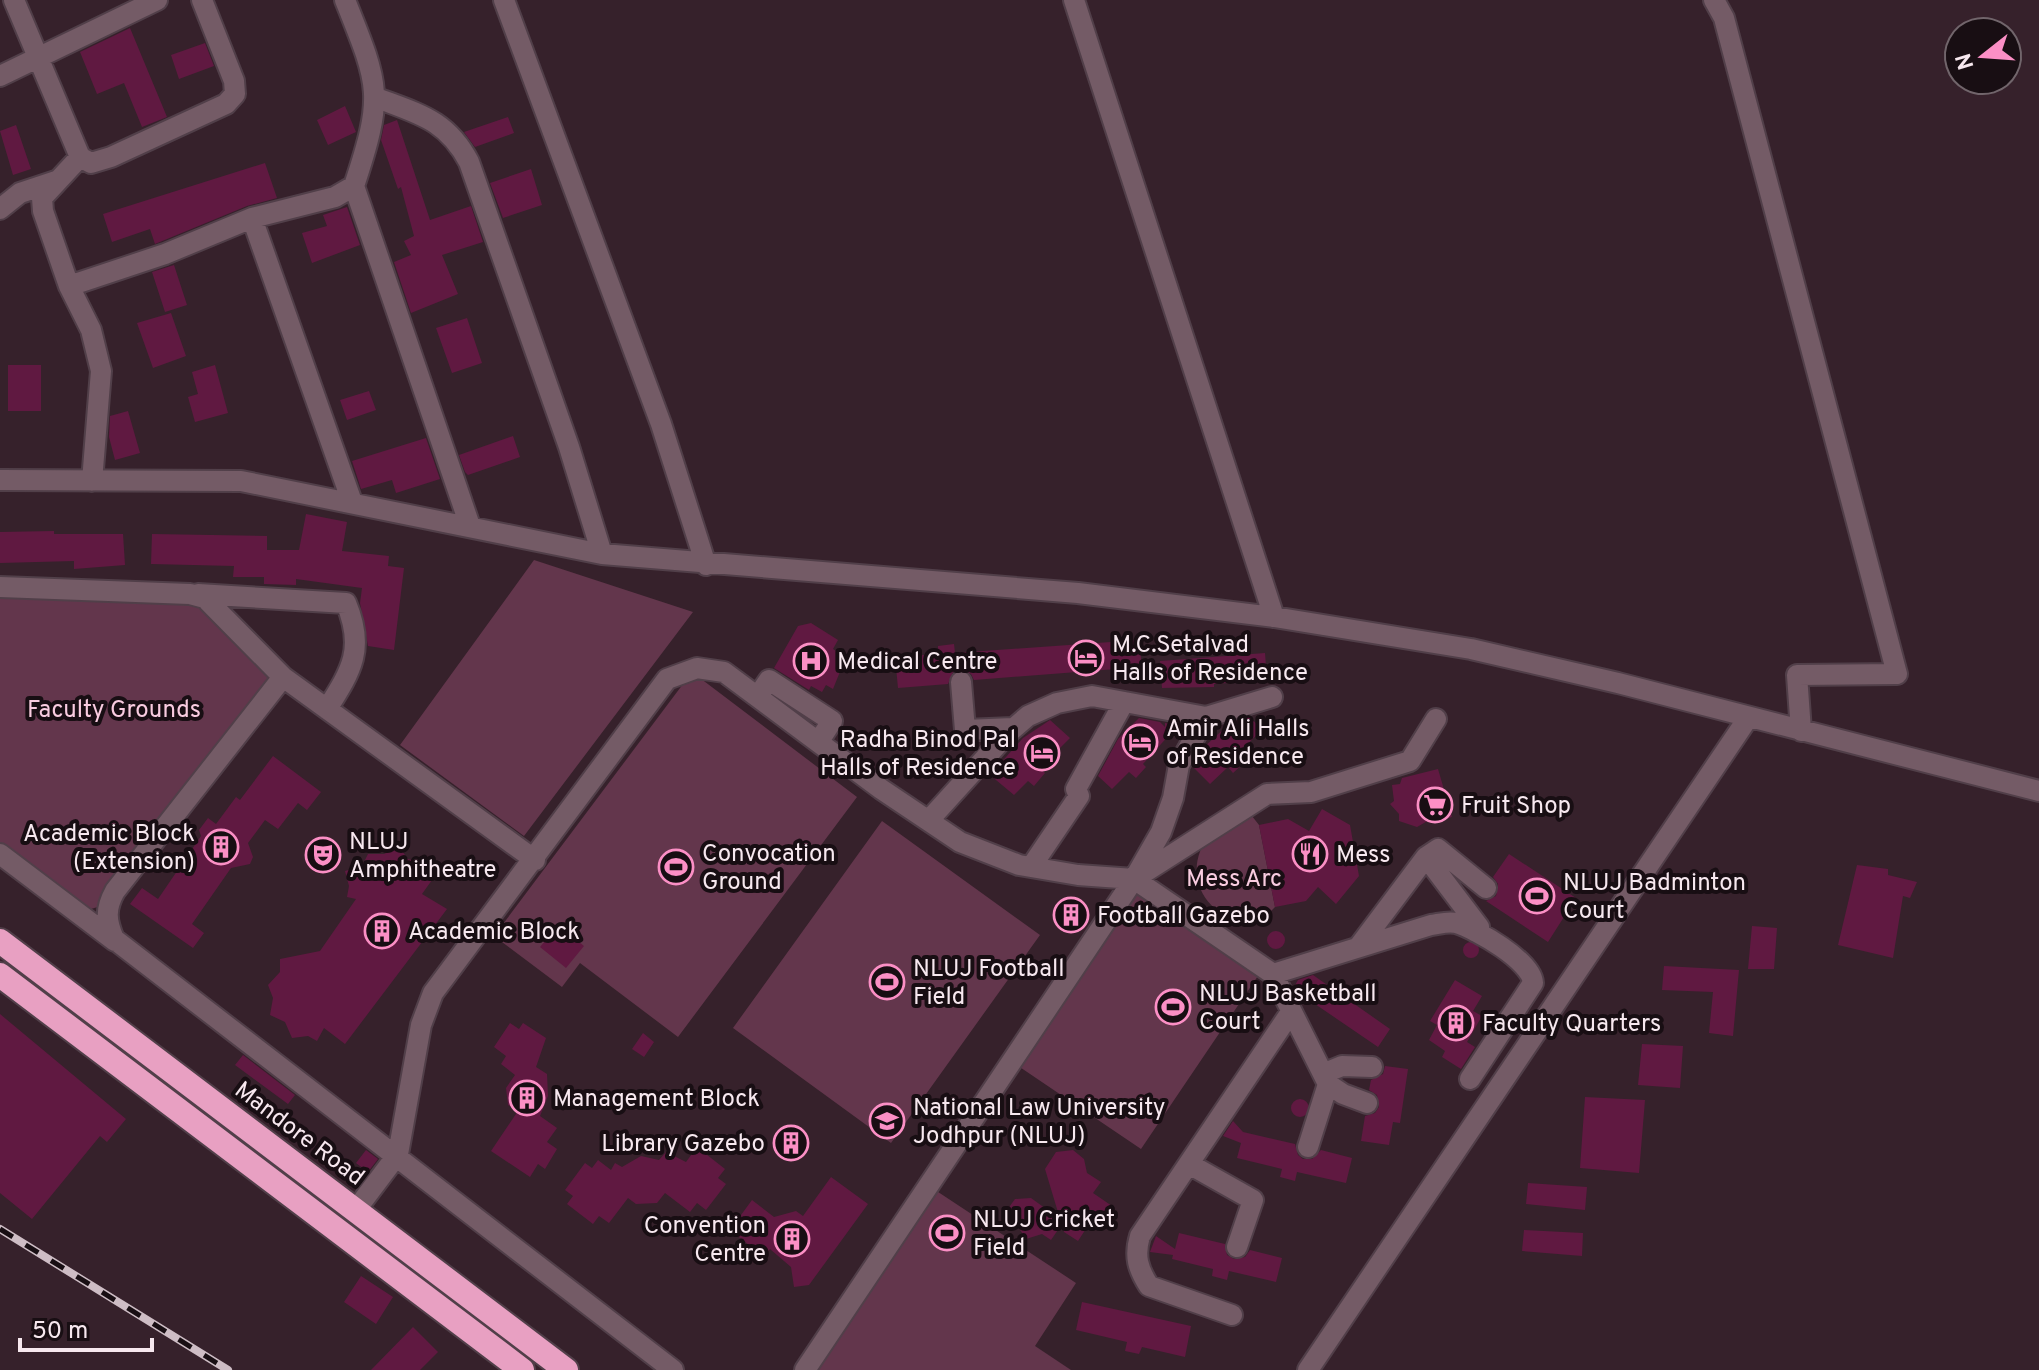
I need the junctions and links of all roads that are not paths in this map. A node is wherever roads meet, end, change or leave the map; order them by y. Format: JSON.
{"nodes":[{"id":1,"x":14,"y":0,"type":"edge"},
{"id":2,"x":157,"y":0,"type":"edge"},
{"id":3,"x":202,"y":0,"type":"edge"},
{"id":4,"x":345,"y":0,"type":"edge"},
{"id":5,"x":504,"y":0,"type":"edge"},
{"id":6,"x":1074,"y":0,"type":"edge"},
{"id":7,"x":1714,"y":0,"type":"edge"},
{"id":8,"x":40,"y":56,"type":"junction"},
{"id":9,"x":0,"y":76,"type":"edge"},
{"id":10,"x":377,"y":98,"type":"junction"},
{"id":11,"x":80,"y":157,"type":"junction"},
{"id":12,"x":57,"y":180,"type":"junction"},
{"id":13,"x":354,"y":186,"type":"junction"},
{"id":14,"x":0,"y":209,"type":"edge"},
{"id":15,"x":252,"y":218,"type":"junction"},
{"id":16,"x":69,"y":286,"type":"junction"},
{"id":17,"x":0,"y":480,"type":"edge"},
{"id":18,"x":92,"y":481,"type":"junction"},
{"id":19,"x":352,"y":502,"type":"junction"},
{"id":20,"x":470,"y":526,"type":"junction"},
{"id":21,"x":602,"y":554,"type":"junction"},
{"id":22,"x":706,"y":565,"type":"junction"},
{"id":23,"x":0,"y":587,"type":"edge"},
{"id":24,"x":190,"y":594,"type":"junction"},
{"id":25,"x":1274,"y":617,"type":"junction"},
{"id":26,"x":283,"y":677,"type":"junction"},
{"id":27,"x":961,"y":682,"type":"dead end"},
{"id":28,"x":1272,"y":697,"type":"dead end"},
{"id":29,"x":1124,"y":702,"type":"junction"},
{"id":30,"x":327,"y":709,"type":"junction"},
{"id":31,"x":1206,"y":717,"type":"junction"},
{"id":32,"x":1748,"y":718,"type":"junction"},
{"id":33,"x":1436,"y":719,"type":"dead end"},
{"id":34,"x":1013,"y":728,"type":"junction"},
{"id":35,"x":1801,"y":731,"type":"junction"},
{"id":36,"x":2039,"y":791,"type":"edge"},
{"id":37,"x":929,"y":820,"type":"junction"},
{"id":38,"x":0,"y":854,"type":"edge"},
{"id":39,"x":1426,"y":857,"type":"junction"},
{"id":40,"x":535,"y":860,"type":"junction"},
{"id":41,"x":1031,"y":867,"type":"junction"},
{"id":42,"x":1134,"y":879,"type":"junction"},
{"id":43,"x":1486,"y":888,"type":"dead end"},
{"id":44,"x":1476,"y":932,"type":"junction"},
{"id":45,"x":0,"y":941,"type":"edge"},
{"id":46,"x":1360,"y":945,"type":"junction"},
{"id":47,"x":128,"y":951,"type":"junction"},
{"id":48,"x":1273,"y":974,"type":"junction"},
{"id":49,"x":0,"y":975,"type":"edge"},
{"id":50,"x":1291,"y":1012,"type":"junction"},
{"id":51,"x":1372,"y":1067,"type":"dead end"},
{"id":52,"x":1326,"y":1079,"type":"junction"},
{"id":53,"x":1470,"y":1079,"type":"dead end"},
{"id":54,"x":1367,"y":1103,"type":"dead end"},
{"id":55,"x":1308,"y":1147,"type":"dead end"},
{"id":56,"x":398,"y":1154,"type":"junction"},
{"id":57,"x":1189,"y":1164,"type":"junction"},
{"id":58,"x":355,"y":1211,"type":"junction"},
{"id":59,"x":1237,"y":1247,"type":"dead end"},
{"id":60,"x":1232,"y":1315,"type":"dead end"},
{"id":61,"x":522,"y":1370,"type":"edge"},
{"id":62,"x":566,"y":1370,"type":"edge"},
{"id":63,"x":673,"y":1370,"type":"edge"},
{"id":64,"x":805,"y":1370,"type":"edge"},
{"id":65,"x":1308,"y":1370,"type":"edge"}],
"edges":[{"from":1,"to":8,"type":"street"},
{"from":2,"to":8,"type":"street"},
{"from":3,"to":11,"type":"street"},
{"from":4,"to":10,"type":"street"},
{"from":5,"to":22,"type":"street"},
{"from":6,"to":25,"type":"street"},
{"from":7,"to":35,"type":"street"},
{"from":8,"to":9,"type":"street"},
{"from":8,"to":11,"type":"street"},
{"from":10,"to":13,"type":"street"},
{"from":10,"to":21,"type":"street"},
{"from":11,"to":12,"type":"street"},
{"from":12,"to":14,"type":"street"},
{"from":12,"to":16,"type":"street"},
{"from":13,"to":15,"type":"street"},
{"from":13,"to":20,"type":"street"},
{"from":15,"to":16,"type":"street"},
{"from":15,"to":19,"type":"street"},
{"from":16,"to":18,"type":"street"},
{"from":17,"to":18,"type":"street"},
{"from":18,"to":19,"type":"street"},
{"from":19,"to":20,"type":"street"},
{"from":20,"to":21,"type":"street"},
{"from":21,"to":22,"type":"street"},
{"from":22,"to":25,"type":"street"},
{"from":23,"to":24,"type":"street"},
{"from":24,"to":26,"type":"street"},
{"from":24,"to":30,"type":"street"},
{"from":25,"to":32,"type":"street"},
{"from":26,"to":30,"type":"street"},
{"from":26,"to":47,"type":"street"},
{"from":27,"to":34,"type":"street"},
{"from":28,"to":31,"type":"street"},
{"from":29,"to":31,"type":"street"},
{"from":29,"to":34,"type":"street"},
{"from":29,"to":41,"type":"street"},
{"from":30,"to":40,"type":"street"},
{"from":31,"to":42,"type":"street"},
{"from":32,"to":35,"type":"street"},
{"from":32,"to":65,"type":"street"},
{"from":33,"to":42,"type":"street"},
{"from":34,"to":37,"type":"street"},
{"from":35,"to":36,"type":"street"},
{"from":37,"to":40,"type":"street"},
{"from":37,"to":41,"type":"street"},
{"from":38,"to":47,"type":"street"},
{"from":39,"to":43,"type":"street"},
{"from":39,"to":44,"type":"street"},
{"from":39,"to":46,"type":"street"},
{"from":40,"to":56,"type":"street"},
{"from":41,"to":42,"type":"street"},
{"from":42,"to":48,"type":"street"},
{"from":42,"to":64,"type":"street"},
{"from":44,"to":46,"type":"street"},
{"from":44,"to":53,"type":"street"},
{"from":45,"to":58,"type":"highway","name":"Mandore Road"},
{"from":46,"to":48,"type":"street"},
{"from":47,"to":56,"type":"street"},
{"from":48,"to":50,"type":"street"},
{"from":49,"to":61,"type":"highway"},
{"from":50,"to":52,"type":"street"},
{"from":50,"to":57,"type":"street"},
{"from":51,"to":52,"type":"street"},
{"from":52,"to":54,"type":"street"},
{"from":52,"to":55,"type":"street"},
{"from":56,"to":58,"type":"street"},
{"from":56,"to":63,"type":"street"},
{"from":57,"to":59,"type":"street"},
{"from":57,"to":60,"type":"street"},
{"from":58,"to":62,"type":"highway","name":"Mandore Road"}]}
